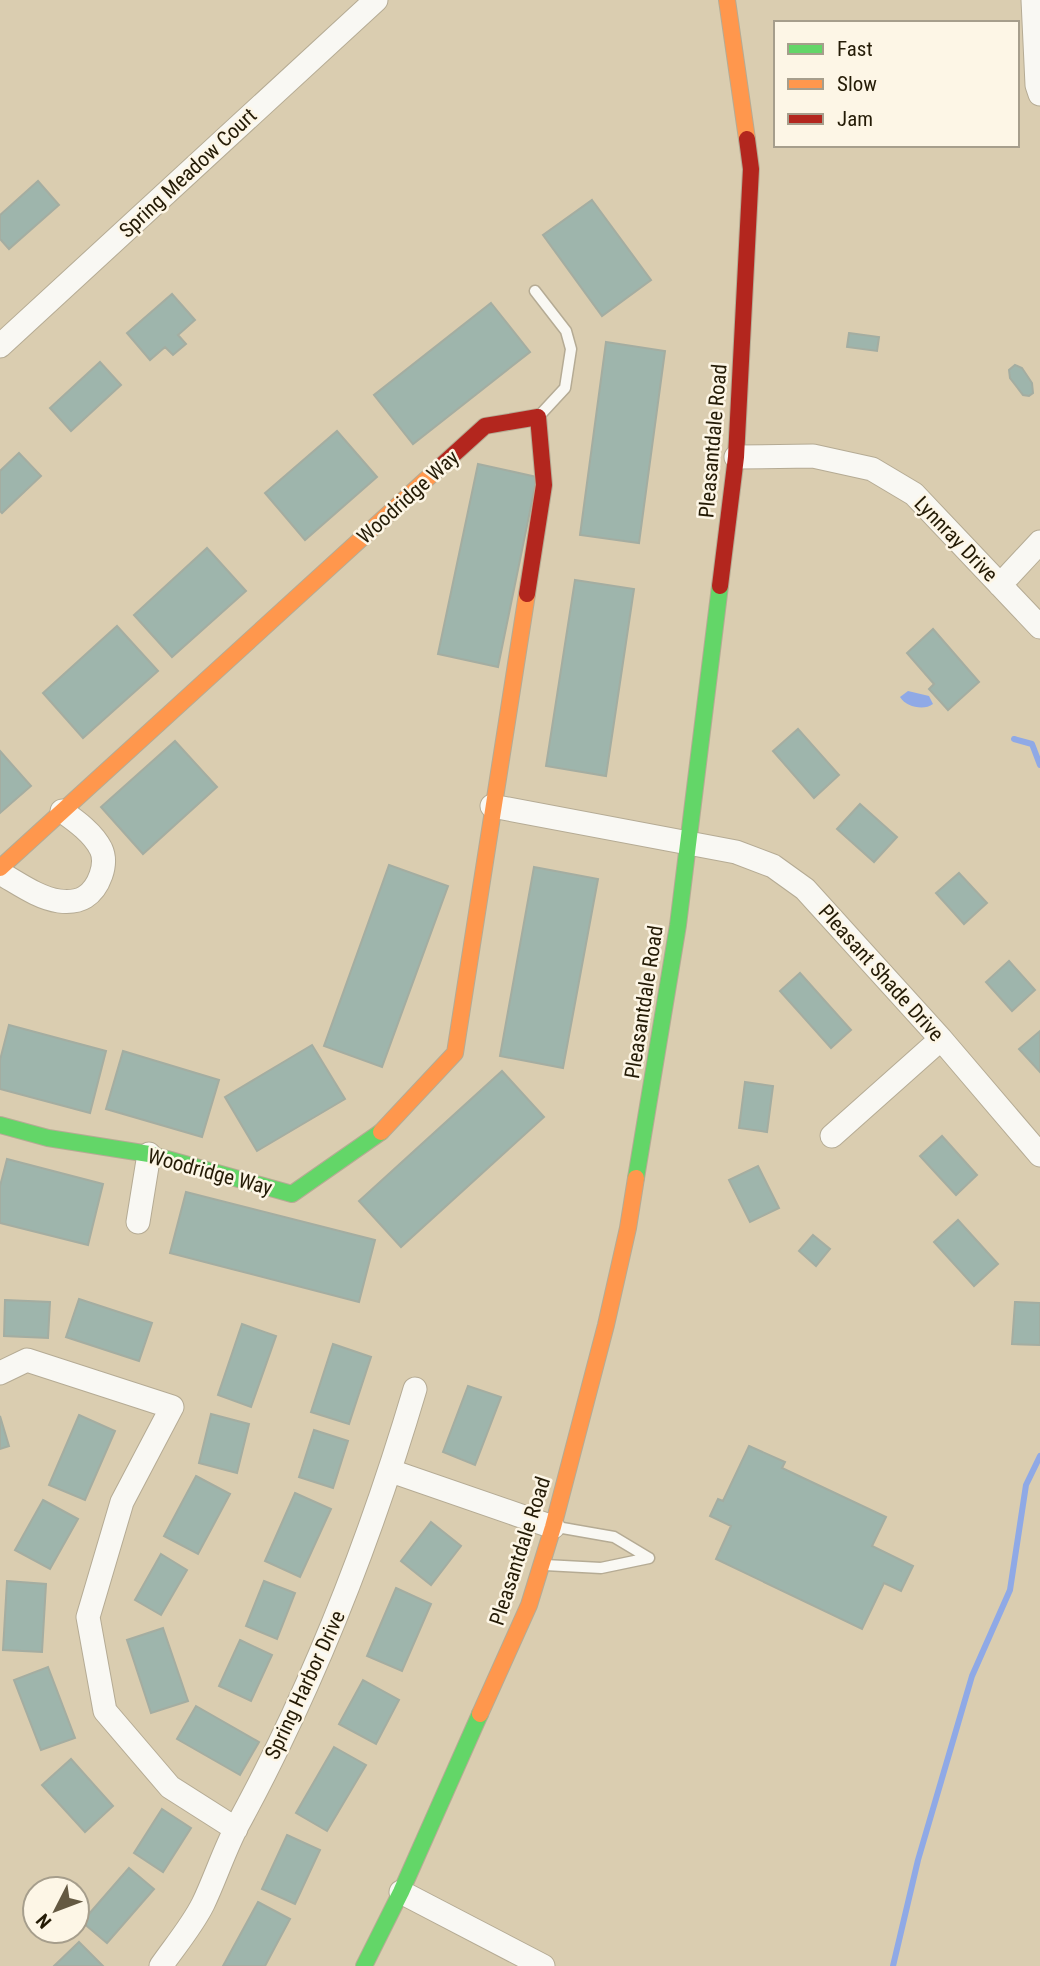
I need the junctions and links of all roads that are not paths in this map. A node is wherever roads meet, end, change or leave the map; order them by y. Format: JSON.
{"nodes":[{"id":1,"x":376,"y":0,"type":"edge"},
{"id":2,"x":727,"y":0,"type":"edge"},
{"id":3,"x":1033,"y":0,"type":"edge"},
{"id":4,"x":1040,"y":94,"type":"edge"},
{"id":5,"x":535,"y":291,"type":"dead end"},
{"id":6,"x":0,"y":346,"type":"edge"},
{"id":7,"x":538,"y":418,"type":"junction"},
{"id":8,"x":736,"y":457,"type":"junction"},
{"id":9,"x":1040,"y":542,"type":"edge"},
{"id":10,"x":1000,"y":585,"type":"junction"},
{"id":11,"x":1040,"y":627,"type":"edge"},
{"id":12,"x":492,"y":806,"type":"junction"},
{"id":13,"x":62,"y":811,"type":"junction"},
{"id":14,"x":688,"y":844,"type":"junction"},
{"id":15,"x":0,"y":870,"type":"edge"},
{"id":16,"x":941,"y":1039,"type":"junction"},
{"id":17,"x":0,"y":1125,"type":"edge"},
{"id":18,"x":832,"y":1136,"type":"dead end"},
{"id":19,"x":149,"y":1154,"type":"junction"},
{"id":20,"x":1040,"y":1155,"type":"edge"},
{"id":21,"x":138,"y":1222,"type":"dead end"},
{"id":22,"x":0,"y":1373,"type":"edge"},
{"id":23,"x":415,"y":1388,"type":"dead end"},
{"id":24,"x":391,"y":1471,"type":"junction"},
{"id":25,"x":553,"y":1527,"type":"junction"},
{"id":26,"x":541,"y":1564,"type":"junction"},
{"id":27,"x":236,"y":1829,"type":"junction"},
{"id":28,"x":401,"y":1892,"type":"junction"},
{"id":29,"x":161,"y":1966,"type":"edge"},
{"id":30,"x":363,"y":1966,"type":"edge"},
{"id":31,"x":543,"y":1966,"type":"edge"}],
"edges":[{"from":1,"to":6,"type":"street","name":"Spring Meadow Court"},
{"from":2,"to":8,"type":"main road","name":"Pleasantdale Road"},
{"from":3,"to":4,"type":"street"},
{"from":5,"to":7,"type":"lane"},
{"from":7,"to":12,"type":"main road","name":"Woodridge Way"},
{"from":7,"to":13,"type":"main road","name":"Woodridge Way"},
{"from":8,"to":10,"type":"street","name":"Lynnray Drive"},
{"from":8,"to":14,"type":"main road","name":"Pleasantdale Road"},
{"from":9,"to":10,"type":"street"},
{"from":10,"to":11,"type":"street","name":"Lynnray Drive"},
{"from":12,"to":14,"type":"street"},
{"from":12,"to":19,"type":"main road","name":"Woodridge Way"},
{"from":13,"to":15,"type":"main road","name":"Woodridge Way"},
{"from":13,"to":15,"type":"street"},
{"from":14,"to":16,"type":"street","name":"Pleasant Shade Drive"},
{"from":14,"to":25,"type":"main road","name":"Pleasantdale Road"},
{"from":16,"to":18,"type":"street"},
{"from":16,"to":20,"type":"street","name":"Pleasant Shade Drive"},
{"from":17,"to":19,"type":"main road","name":"Woodridge Way"},
{"from":19,"to":21,"type":"street"},
{"from":22,"to":27,"type":"street"},
{"from":23,"to":24,"type":"street","name":"Spring Harbor Drive"},
{"from":24,"to":25,"type":"street"},
{"from":24,"to":27,"type":"street","name":"Spring Harbor Drive"},
{"from":25,"to":26,"type":"main road","name":"Pleasantdale Road"},
{"from":25,"to":26,"type":"lane"},
{"from":26,"to":28,"type":"main road","name":"Pleasantdale Road"},
{"from":27,"to":29,"type":"street","name":"Spring Harbor Drive"},
{"from":28,"to":30,"type":"main road","name":"Pleasantdale Road"},
{"from":28,"to":31,"type":"street"}]}
